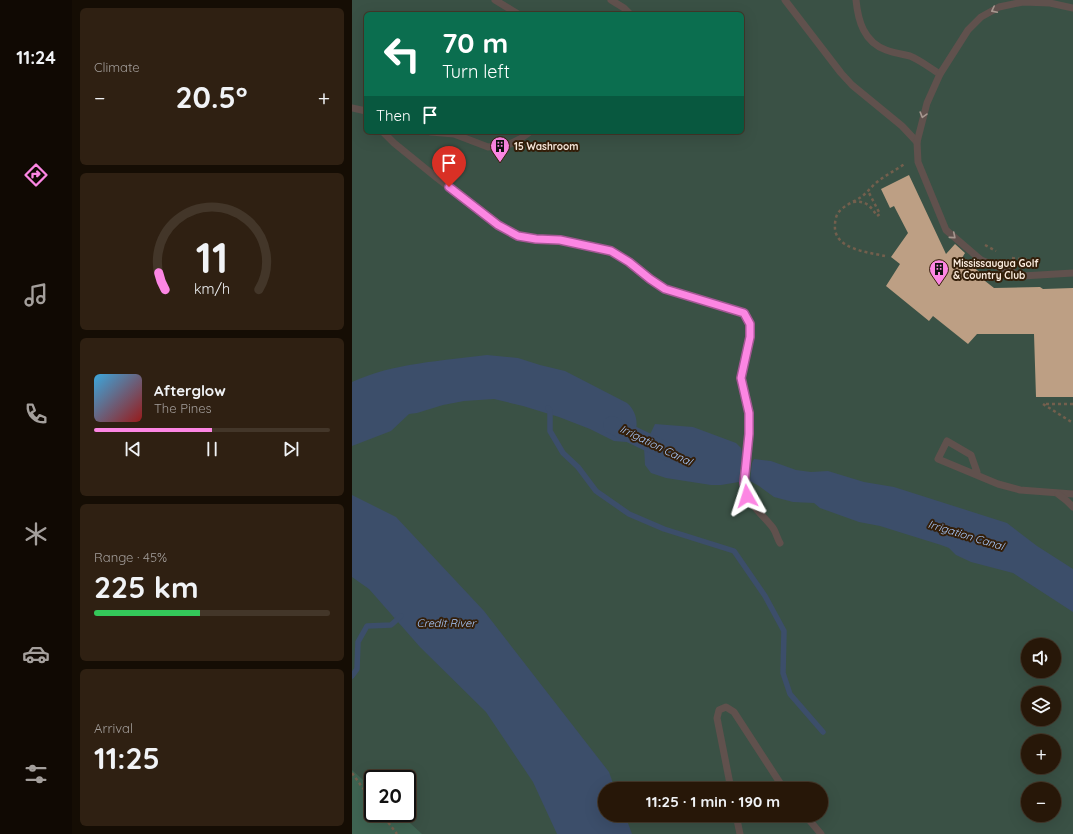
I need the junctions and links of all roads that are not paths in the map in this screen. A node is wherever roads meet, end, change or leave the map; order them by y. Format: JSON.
{"nodes":[{"id":1,"x":496,"y":0,"type":"edge"},
{"id":2,"x":611,"y":0,"type":"edge"},
{"id":3,"x":785,"y":0,"type":"edge"},
{"id":4,"x":856,"y":0,"type":"edge"},
{"id":5,"x":1073,"y":8,"type":"edge"},
{"id":6,"x":515,"y":12,"type":"edge"},
{"id":7,"x":628,"y":12,"type":"edge"},
{"id":8,"x":940,"y":74,"type":"junction"},
{"id":9,"x":352,"y":108,"type":"edge"},
{"id":10,"x":364,"y":111,"type":"edge"},
{"id":11,"x":385,"y":134,"type":"edge"},
{"id":12,"x":454,"y":134,"type":"edge"},
{"id":13,"x":527,"y":134,"type":"edge"},
{"id":14,"x":917,"y":142,"type":"junction"},
{"id":15,"x":1073,"y":273,"type":"edge"},
{"id":16,"x":977,"y":472,"type":"dead end"},
{"id":17,"x":1057,"y":494,"type":"junction"},
{"id":18,"x":1073,"y":494,"type":"edge"},
{"id":19,"x":1073,"y":507,"type":"edge"},
{"id":20,"x":780,"y":543,"type":"dead end"},
{"id":21,"x":731,"y":782,"type":"edge"},
{"id":22,"x":779,"y":782,"type":"edge"},
{"id":23,"x":737,"y":822,"type":"edge"},
{"id":24,"x":811,"y":822,"type":"edge"},
{"id":25,"x":740,"y":834,"type":"edge"},
{"id":26,"x":821,"y":834,"type":"edge"}],
"edges":[{"from":1,"to":6,"type":"lane"},
{"from":2,"to":7,"type":"lane"},
{"from":3,"to":14,"type":"lane"},
{"from":4,"to":8,"type":"lane"},
{"from":5,"to":8,"type":"lane","one_way":true},
{"from":8,"to":14,"type":"lane","one_way":true},
{"from":9,"to":10,"type":"lane"},
{"from":11,"to":20,"type":"lane"},
{"from":12,"to":13,"type":"lane"},
{"from":14,"to":15,"type":"lane","one_way":true},
{"from":16,"to":17,"type":"lane"},
{"from":17,"to":18,"type":"lane"},
{"from":17,"to":19,"type":"lane"},
{"from":21,"to":22,"type":"lane"},
{"from":23,"to":25,"type":"lane"},
{"from":24,"to":26,"type":"lane"}]}
